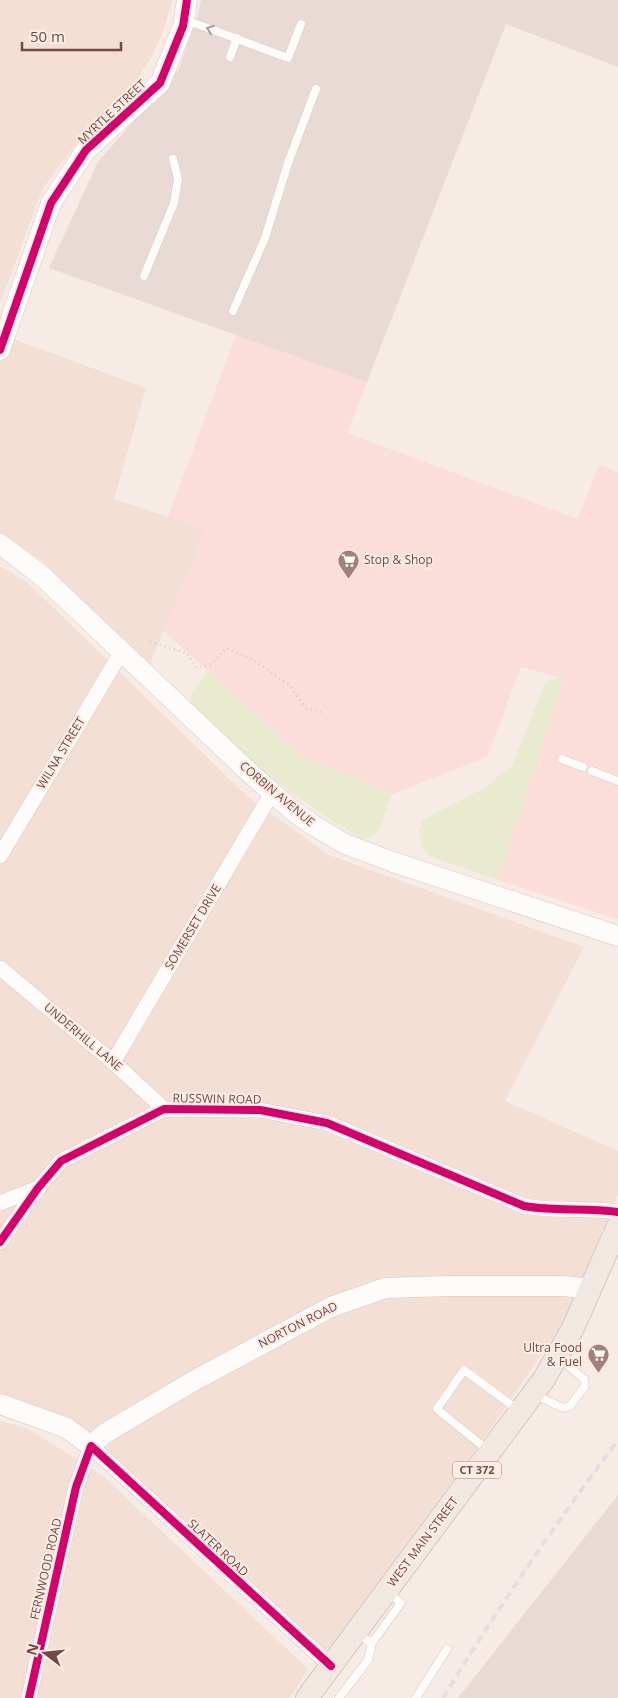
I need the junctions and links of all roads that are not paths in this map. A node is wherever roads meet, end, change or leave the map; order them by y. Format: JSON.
{"nodes":[{"id":1,"x":185,"y":9,"type":"edge"},
{"id":2,"x":301,"y":24,"type":"dead end"},
{"id":3,"x":237,"y":38,"type":"junction"},
{"id":4,"x":230,"y":58,"type":"dead end"},
{"id":5,"x":316,"y":89,"type":"dead end"},
{"id":6,"x":173,"y":159,"type":"dead end"},
{"id":7,"x":144,"y":276,"type":"dead end"},
{"id":8,"x":233,"y":310,"type":"dead end"},
{"id":9,"x":0,"y":350,"type":"edge"},
{"id":10,"x":0,"y":544,"type":"edge"},
{"id":11,"x":122,"y":651,"type":"junction"},
{"id":12,"x":562,"y":759,"type":"dead end"},
{"id":13,"x":582,"y":767,"type":"dead end"},
{"id":14,"x":592,"y":771,"type":"dead end"},
{"id":15,"x":618,"y":781,"type":"edge"},
{"id":16,"x":272,"y":793,"type":"junction"},
{"id":17,"x":0,"y":856,"type":"edge"},
{"id":18,"x":618,"y":936,"type":"edge"},
{"id":19,"x":0,"y":968,"type":"edge"},
{"id":20,"x":113,"y":1062,"type":"junction"},
{"id":21,"x":164,"y":1109,"type":"junction"},
{"id":22,"x":38,"y":1188,"type":"junction"},
{"id":23,"x":0,"y":1203,"type":"edge"},
{"id":24,"x":618,"y":1212,"type":"edge"},
{"id":25,"x":618,"y":1226,"type":"edge"},
{"id":26,"x":0,"y":1242,"type":"edge"},
{"id":27,"x":590,"y":1289,"type":"junction"},
{"id":28,"x":558,"y":1357,"type":"junction"},
{"id":29,"x":534,"y":1394,"type":"junction"},
{"id":30,"x":0,"y":1404,"type":"edge"},
{"id":31,"x":520,"y":1412,"type":"junction"},
{"id":32,"x":91,"y":1446,"type":"junction"},
{"id":33,"x":491,"y":1452,"type":"junction"},
{"id":34,"x":364,"y":1638,"type":"junction"},
{"id":35,"x":447,"y":1649,"type":"dead end"},
{"id":36,"x":331,"y":1666,"type":"junction"},
{"id":37,"x":28,"y":1698,"type":"edge"},
{"id":38,"x":308,"y":1698,"type":"edge"},
{"id":39,"x":339,"y":1698,"type":"edge"},
{"id":40,"x":416,"y":1698,"type":"edge"}],
"edges":[{"from":3,"to":1,"type":"lane","one_way":true},
{"from":1,"to":9,"type":"main road","name":"MYRTLE STREET"},
{"from":2,"to":3,"type":"lane"},
{"from":3,"to":4,"type":"lane"},
{"from":5,"to":8,"type":"lane"},
{"from":6,"to":7,"type":"lane"},
{"from":10,"to":11,"type":"main road","name":"CORBIN AVENUE"},
{"from":11,"to":16,"type":"main road","name":"CORBIN AVENUE"},
{"from":11,"to":17,"type":"street","name":"WILNA STREET"},
{"from":12,"to":13,"type":"lane"},
{"from":14,"to":15,"type":"lane"},
{"from":16,"to":18,"type":"main road","name":"CORBIN AVENUE"},
{"from":16,"to":20,"type":"street","name":"SOMERSET DRIVE"},
{"from":19,"to":20,"type":"street","name":"UNDERHILL LANE"},
{"from":20,"to":21,"type":"street","name":"UNDERHILL LANE"},
{"from":21,"to":22,"type":"street","name":"RUSSWIN ROAD"},
{"from":21,"to":24,"type":"street","name":"RUSSWIN ROAD"},
{"from":22,"to":23,"type":"street"},
{"from":22,"to":26,"type":"street","name":"RUSSWIN ROAD"},
{"from":25,"to":27,"type":"main road","name":"WEST MAIN STREET","number":"CT 372"},
{"from":27,"to":28,"type":"main road","name":"WEST MAIN STREET","number":"CT 372"},
{"from":27,"to":32,"type":"main road","name":"NORTON ROAD"},
{"from":28,"to":29,"type":"main road","name":"WEST MAIN STREET","number":"CT 372"},
{"from":28,"to":29,"type":"lane"},
{"from":29,"to":31,"type":"main road","name":"WEST MAIN STREET","number":"CT 372"},
{"from":30,"to":32,"type":"main road","name":"SLATER ROAD"},
{"from":31,"to":33,"type":"main road","name":"WEST MAIN STREET","number":"CT 372"},
{"from":31,"to":33,"type":"lane"},
{"from":32,"to":36,"type":"street","name":"SLATER ROAD"},
{"from":32,"to":37,"type":"street","name":"FERNWOOD ROAD"},
{"from":33,"to":34,"type":"main road","name":"WEST MAIN STREET","number":"CT 372"},
{"from":34,"to":36,"type":"main road","name":"WEST MAIN STREET","number":"CT 372"},
{"from":34,"to":39,"type":"lane"},
{"from":35,"to":40,"type":"lane"},
{"from":36,"to":38,"type":"main road","name":"WEST MAIN STREET","number":"CT 372"}]}
